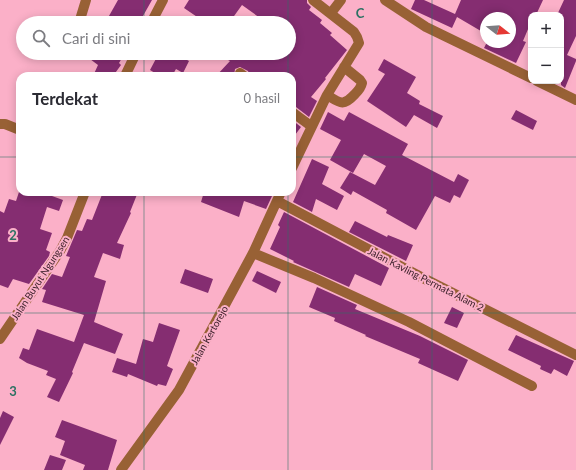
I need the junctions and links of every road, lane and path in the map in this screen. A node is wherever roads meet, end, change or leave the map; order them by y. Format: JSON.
{"nodes":[{"id":1,"x":86,"y":0,"type":"edge"},
{"id":2,"x":163,"y":0,"type":"edge"},
{"id":3,"x":313,"y":0,"type":"edge"},
{"id":4,"x":341,"y":0,"type":"edge"},
{"id":5,"x":385,"y":0,"type":"edge"},
{"id":6,"x":331,"y":13,"type":"junction"},
{"id":7,"x":81,"y":16,"type":"edge"},
{"id":8,"x":155,"y":16,"type":"edge"},
{"id":9,"x":133,"y":60,"type":"edge"},
{"id":10,"x":344,"y":67,"type":"junction"},
{"id":11,"x":127,"y":72,"type":"edge"},
{"id":12,"x":528,"y":77,"type":"edge"},
{"id":13,"x":542,"y":84,"type":"edge"},
{"id":14,"x":327,"y":95,"type":"junction"},
{"id":15,"x":576,"y":100,"type":"edge"},
{"id":16,"x":296,"y":115,"type":"edge"},
{"id":17,"x":0,"y":124,"type":"edge"},
{"id":18,"x":311,"y":126,"type":"junction"},
{"id":19,"x":16,"y":128,"type":"edge"},
{"id":20,"x":296,"y":159,"type":"edge"},
{"id":21,"x":83,"y":196,"type":"edge"},
{"id":22,"x":279,"y":196,"type":"edge"},
{"id":23,"x":253,"y":253,"type":"junction"},
{"id":24,"x":0,"y":339,"type":"edge"},
{"id":25,"x":576,"y":355,"type":"edge"},
{"id":26,"x":532,"y":386,"type":"dead end"},
{"id":27,"x":121,"y":470,"type":"edge"}],
"edges":[{"from":1,"to":7,"type":"street"},
{"from":2,"to":8,"type":"street"},
{"from":3,"to":6,"type":"street"},
{"from":4,"to":6,"type":"street"},
{"from":5,"to":12,"type":"street"},
{"from":6,"to":10,"type":"street"},
{"from":9,"to":11,"type":"street"},
{"from":10,"to":14,"type":"street"},
{"from":10,"to":14,"type":"street"},
{"from":13,"to":15,"type":"street"},
{"from":14,"to":18,"type":"street"},
{"from":16,"to":18,"type":"street"},
{"from":17,"to":19,"type":"street"},
{"from":18,"to":20,"type":"street"},
{"from":21,"to":24,"type":"street","name":"Jalan Buyut Ngungsen"},
{"from":22,"to":23,"type":"street","name":"Jalan Kertorejo"},
{"from":22,"to":25,"type":"street","name":"Jalan Kavling Permata Alam 2"},
{"from":23,"to":26,"type":"street"},
{"from":23,"to":27,"type":"street","name":"Jalan Kertorejo"}]}
